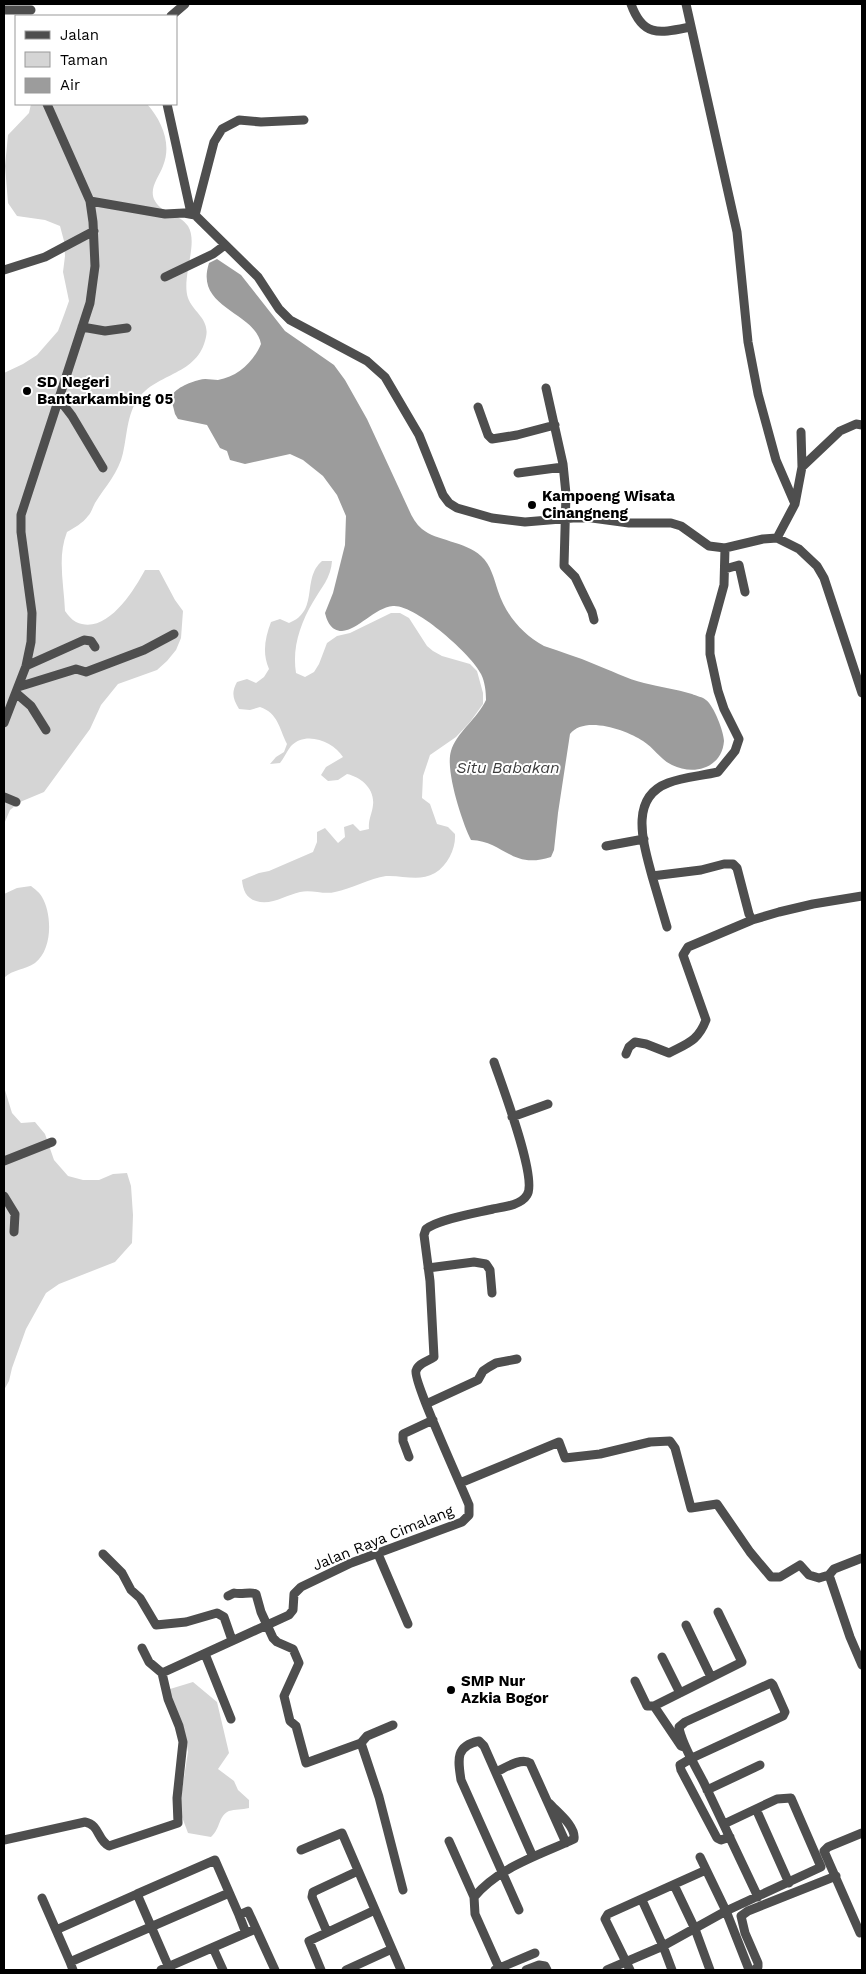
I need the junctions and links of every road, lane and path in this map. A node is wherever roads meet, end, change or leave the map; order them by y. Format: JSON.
{"nodes":[{"id":1,"x":185,"y":4,"type":"edge"},
{"id":2,"x":631,"y":4,"type":"edge"},
{"id":3,"x":686,"y":4,"type":"edge"},
{"id":4,"x":4,"y":10,"type":"edge"},
{"id":5,"x":31,"y":10,"type":"edge"},
{"id":6,"x":172,"y":15,"type":"edge"},
{"id":7,"x":690,"y":27,"type":"junction"},
{"id":8,"x":47,"y":105,"type":"edge"},
{"id":9,"x":167,"y":105,"type":"edge"},
{"id":10,"x":304,"y":120,"type":"dead end"},
{"id":11,"x":90,"y":201,"type":"junction"},
{"id":12,"x":193,"y":214,"type":"junction"},
{"id":13,"x":94,"y":231,"type":"junction"},
{"id":14,"x":224,"y":246,"type":"junction"},
{"id":15,"x":4,"y":270,"type":"edge"},
{"id":16,"x":165,"y":277,"type":"dead end"},
{"id":17,"x":82,"y":328,"type":"junction"},
{"id":18,"x":128,"y":328,"type":"dead end"},
{"id":19,"x":546,"y":388,"type":"dead end"},
{"id":20,"x":58,"y":400,"type":"junction"},
{"id":21,"x":478,"y":407,"type":"dead end"},
{"id":22,"x":554,"y":425,"type":"junction"},
{"id":23,"x":862,"y":425,"type":"edge"},
{"id":24,"x":801,"y":432,"type":"dead end"},
{"id":25,"x":563,"y":467,"type":"junction"},
{"id":26,"x":802,"y":467,"type":"junction"},
{"id":27,"x":103,"y":468,"type":"dead end"},
{"id":28,"x":518,"y":473,"type":"dead end"},
{"id":29,"x":795,"y":504,"type":"junction"},
{"id":30,"x":565,"y":518,"type":"junction"},
{"id":31,"x":777,"y":538,"type":"junction"},
{"id":32,"x":725,"y":548,"type":"junction"},
{"id":33,"x":725,"y":569,"type":"junction"},
{"id":34,"x":745,"y":592,"type":"dead end"},
{"id":35,"x":594,"y":620,"type":"dead end"},
{"id":36,"x":174,"y":634,"type":"dead end"},
{"id":37,"x":95,"y":647,"type":"dead end"},
{"id":38,"x":26,"y":666,"type":"junction"},
{"id":39,"x":17,"y":690,"type":"junction"},
{"id":40,"x":862,"y":693,"type":"edge"},
{"id":41,"x":4,"y":723,"type":"edge"},
{"id":42,"x":46,"y":730,"type":"dead end"},
{"id":43,"x":4,"y":797,"type":"edge"},
{"id":44,"x":16,"y":802,"type":"dead end"},
{"id":45,"x":644,"y":839,"type":"junction"},
{"id":46,"x":606,"y":846,"type":"dead end"},
{"id":47,"x":652,"y":876,"type":"junction"},
{"id":48,"x":862,"y":896,"type":"edge"},
{"id":49,"x":752,"y":920,"type":"junction"},
{"id":50,"x":667,"y":927,"type":"dead end"},
{"id":51,"x":626,"y":1054,"type":"dead end"},
{"id":52,"x":494,"y":1062,"type":"dead end"},
{"id":53,"x":548,"y":1104,"type":"dead end"},
{"id":54,"x":512,"y":1117,"type":"junction"},
{"id":55,"x":52,"y":1142,"type":"dead end"},
{"id":56,"x":4,"y":1161,"type":"edge"},
{"id":57,"x":4,"y":1196,"type":"edge"},
{"id":58,"x":14,"y":1232,"type":"dead end"},
{"id":59,"x":428,"y":1268,"type":"junction"},
{"id":60,"x":492,"y":1293,"type":"dead end"},
{"id":61,"x":517,"y":1359,"type":"dead end"},
{"id":62,"x":426,"y":1404,"type":"junction"},
{"id":63,"x":433,"y":1420,"type":"junction"},
{"id":64,"x":409,"y":1457,"type":"dead end"},
{"id":65,"x":460,"y":1483,"type":"junction"},
{"id":66,"x":103,"y":1554,"type":"dead end"},
{"id":67,"x":378,"y":1554,"type":"junction"},
{"id":68,"x":862,"y":1558,"type":"edge"},
{"id":69,"x":829,"y":1575,"type":"junction"},
{"id":70,"x":228,"y":1596,"type":"dead end"},
{"id":71,"x":718,"y":1612,"type":"dead end"},
{"id":72,"x":266,"y":1624,"type":"junction"},
{"id":73,"x":408,"y":1624,"type":"dead end"},
{"id":74,"x":686,"y":1625,"type":"dead end"},
{"id":75,"x":232,"y":1640,"type":"junction"},
{"id":76,"x":142,"y":1648,"type":"dead end"},
{"id":77,"x":205,"y":1654,"type":"junction"},
{"id":78,"x":662,"y":1657,"type":"dead end"},
{"id":79,"x":862,"y":1665,"type":"edge"},
{"id":80,"x":162,"y":1673,"type":"junction"},
{"id":81,"x":712,"y":1677,"type":"junction"},
{"id":82,"x":635,"y":1681,"type":"dead end"},
{"id":83,"x":680,"y":1692,"type":"junction"},
{"id":84,"x":654,"y":1706,"type":"junction"},
{"id":85,"x":231,"y":1719,"type":"dead end"},
{"id":86,"x":393,"y":1725,"type":"dead end"},
{"id":87,"x":361,"y":1743,"type":"junction"},
{"id":88,"x":687,"y":1747,"type":"junction"},
{"id":89,"x":692,"y":1758,"type":"junction"},
{"id":90,"x":760,"y":1765,"type":"dead end"},
{"id":91,"x":496,"y":1772,"type":"junction"},
{"id":92,"x":707,"y":1790,"type":"junction"},
{"id":93,"x":756,"y":1809,"type":"junction"},
{"id":94,"x":724,"y":1824,"type":"junction"},
{"id":95,"x":862,"y":1833,"type":"edge"},
{"id":96,"x":730,"y":1837,"type":"junction"},
{"id":97,"x":4,"y":1840,"type":"edge"},
{"id":98,"x":449,"y":1842,"type":"dead end"},
{"id":99,"x":301,"y":1850,"type":"dead end"},
{"id":100,"x":533,"y":1857,"type":"junction"},
{"id":101,"x":700,"y":1857,"type":"dead end"},
{"id":102,"x":706,"y":1870,"type":"junction"},
{"id":103,"x":358,"y":1871,"type":"junction"},
{"id":104,"x":502,"y":1873,"type":"junction"},
{"id":105,"x":836,"y":1876,"type":"junction"},
{"id":106,"x":790,"y":1883,"type":"junction"},
{"id":107,"x":674,"y":1886,"type":"junction"},
{"id":108,"x":403,"y":1890,"type":"dead end"},
{"id":109,"x":229,"y":1893,"type":"junction"},
{"id":110,"x":137,"y":1894,"type":"junction"},
{"id":111,"x":474,"y":1897,"type":"junction"},
{"id":112,"x":758,"y":1897,"type":"junction"},
{"id":113,"x":42,"y":1898,"type":"dead end"},
{"id":114,"x":642,"y":1900,"type":"junction"},
{"id":115,"x":375,"y":1910,"type":"junction"},
{"id":116,"x":519,"y":1910,"type":"dead end"},
{"id":117,"x":726,"y":1911,"type":"junction"},
{"id":118,"x":238,"y":1915,"type":"junction"},
{"id":119,"x":151,"y":1927,"type":"junction"},
{"id":120,"x":256,"y":1929,"type":"junction"},
{"id":121,"x":695,"y":1929,"type":"junction"},
{"id":122,"x":56,"y":1930,"type":"junction"},
{"id":123,"x":327,"y":1932,"type":"junction"},
{"id":124,"x":246,"y":1934,"type":"junction"},
{"id":125,"x":862,"y":1934,"type":"edge"},
{"id":126,"x":663,"y":1946,"type":"junction"},
{"id":127,"x":213,"y":1948,"type":"junction"},
{"id":128,"x":392,"y":1949,"type":"junction"},
{"id":129,"x":535,"y":1954,"type":"dead end"},
{"id":130,"x":71,"y":1966,"type":"edge"},
{"id":131,"x":628,"y":1966,"type":"edge"},
{"id":132,"x":751,"y":1968,"type":"edge"},
{"id":133,"x":167,"y":1969,"type":"edge"},
{"id":134,"x":223,"y":1970,"type":"edge"},
{"id":135,"x":275,"y":1970,"type":"edge"},
{"id":136,"x":321,"y":1970,"type":"edge"},
{"id":137,"x":346,"y":1970,"type":"edge"},
{"id":138,"x":401,"y":1970,"type":"edge"},
{"id":139,"x":498,"y":1970,"type":"edge"},
{"id":140,"x":526,"y":1970,"type":"edge"},
{"id":141,"x":546,"y":1970,"type":"edge"},
{"id":142,"x":607,"y":1970,"type":"edge"},
{"id":143,"x":672,"y":1970,"type":"edge"},
{"id":144,"x":710,"y":1970,"type":"edge"}],
"edges":[{"from":1,"to":6,"type":"street"},
{"from":2,"to":7,"type":"street"},
{"from":3,"to":7,"type":"street"},
{"from":4,"to":5,"type":"street"},
{"from":7,"to":29,"type":"street"},
{"from":8,"to":11,"type":"street"},
{"from":9,"to":12,"type":"street"},
{"from":10,"to":12,"type":"street"},
{"from":11,"to":12,"type":"street"},
{"from":11,"to":13,"type":"street"},
{"from":12,"to":14,"type":"street"},
{"from":13,"to":15,"type":"street"},
{"from":13,"to":17,"type":"street"},
{"from":14,"to":16,"type":"street"},
{"from":14,"to":30,"type":"street"},
{"from":17,"to":18,"type":"street"},
{"from":17,"to":20,"type":"street"},
{"from":19,"to":22,"type":"street"},
{"from":20,"to":27,"type":"street"},
{"from":20,"to":38,"type":"street"},
{"from":21,"to":22,"type":"street"},
{"from":22,"to":25,"type":"street"},
{"from":23,"to":26,"type":"street"},
{"from":24,"to":26,"type":"street"},
{"from":25,"to":28,"type":"street"},
{"from":25,"to":30,"type":"street"},
{"from":26,"to":29,"type":"street"},
{"from":29,"to":31,"type":"street"},
{"from":30,"to":32,"type":"street"},
{"from":30,"to":35,"type":"street"},
{"from":31,"to":32,"type":"street"},
{"from":31,"to":40,"type":"street"},
{"from":32,"to":33,"type":"street"},
{"from":33,"to":34,"type":"street"},
{"from":33,"to":45,"type":"street"},
{"from":36,"to":39,"type":"street"},
{"from":37,"to":38,"type":"street"},
{"from":38,"to":39,"type":"street"},
{"from":39,"to":41,"type":"street"},
{"from":39,"to":42,"type":"street"},
{"from":43,"to":44,"type":"street"},
{"from":45,"to":46,"type":"street"},
{"from":45,"to":47,"type":"street"},
{"from":47,"to":49,"type":"street"},
{"from":47,"to":50,"type":"street"},
{"from":48,"to":49,"type":"street"},
{"from":49,"to":51,"type":"street"},
{"from":52,"to":54,"type":"street"},
{"from":53,"to":54,"type":"street"},
{"from":54,"to":59,"type":"street"},
{"from":55,"to":56,"type":"street"},
{"from":57,"to":58,"type":"street"},
{"from":59,"to":60,"type":"street"},
{"from":59,"to":62,"type":"street","name":"Jalan Raya Cimalang"},
{"from":61,"to":62,"type":"street"},
{"from":62,"to":63,"type":"street","name":"Jalan Raya Cimalang"},
{"from":63,"to":64,"type":"street"},
{"from":63,"to":65,"type":"street","name":"Jalan Raya Cimalang"},
{"from":65,"to":67,"type":"street","name":"Jalan Raya Cimalang"},
{"from":65,"to":69,"type":"street"},
{"from":66,"to":75,"type":"street"},
{"from":67,"to":72,"type":"street","name":"Jalan Raya Cimalang"},
{"from":67,"to":73,"type":"street"},
{"from":68,"to":69,"type":"street"},
{"from":69,"to":79,"type":"street"},
{"from":70,"to":72,"type":"street"},
{"from":71,"to":81,"type":"street"},
{"from":72,"to":75,"type":"street","name":"Jalan Raya Cimalang"},
{"from":72,"to":87,"type":"street"},
{"from":74,"to":81,"type":"street"},
{"from":75,"to":77,"type":"street","name":"Jalan Raya Cimalang"},
{"from":76,"to":80,"type":"street"},
{"from":77,"to":80,"type":"street","name":"Jalan Raya Cimalang"},
{"from":77,"to":85,"type":"street"},
{"from":78,"to":83,"type":"street"},
{"from":80,"to":97,"type":"street"},
{"from":81,"to":83,"type":"street"},
{"from":82,"to":84,"type":"street"},
{"from":83,"to":84,"type":"street"},
{"from":84,"to":88,"type":"street"},
{"from":86,"to":87,"type":"street"},
{"from":87,"to":108,"type":"street"},
{"from":88,"to":89,"type":"street"},
{"from":88,"to":89,"type":"street"},
{"from":89,"to":92,"type":"street"},
{"from":89,"to":96,"type":"street"},
{"from":90,"to":92,"type":"street"},
{"from":91,"to":100,"type":"street"},
{"from":91,"to":100,"type":"street"},
{"from":91,"to":104,"type":"street"},
{"from":92,"to":94,"type":"street"},
{"from":93,"to":94,"type":"street"},
{"from":93,"to":106,"type":"street"},
{"from":93,"to":106,"type":"street"},
{"from":94,"to":96,"type":"street"},
{"from":95,"to":105,"type":"street"},
{"from":96,"to":112,"type":"street"},
{"from":98,"to":111,"type":"street"},
{"from":99,"to":103,"type":"street"},
{"from":100,"to":104,"type":"street"},
{"from":101,"to":102,"type":"street"},
{"from":102,"to":107,"type":"street"},
{"from":102,"to":117,"type":"street"},
{"from":103,"to":115,"type":"street"},
{"from":103,"to":123,"type":"street"},
{"from":104,"to":111,"type":"street"},
{"from":104,"to":116,"type":"street"},
{"from":105,"to":125,"type":"street"},
{"from":105,"to":132,"type":"street"},
{"from":106,"to":112,"type":"street"},
{"from":107,"to":114,"type":"street"},
{"from":107,"to":121,"type":"street"},
{"from":109,"to":110,"type":"street"},
{"from":109,"to":118,"type":"street"},
{"from":109,"to":119,"type":"street"},
{"from":110,"to":119,"type":"street"},
{"from":110,"to":122,"type":"street"},
{"from":111,"to":139,"type":"street"},
{"from":112,"to":117,"type":"street"},
{"from":113,"to":122,"type":"street"},
{"from":114,"to":126,"type":"street"},
{"from":114,"to":131,"type":"street"},
{"from":115,"to":123,"type":"street"},
{"from":115,"to":128,"type":"street"},
{"from":117,"to":121,"type":"street"},
{"from":117,"to":132,"type":"street"},
{"from":118,"to":120,"type":"street"},
{"from":118,"to":124,"type":"street"},
{"from":119,"to":130,"type":"street"},
{"from":119,"to":133,"type":"street"},
{"from":120,"to":124,"type":"street"},
{"from":120,"to":135,"type":"street"},
{"from":121,"to":126,"type":"street"},
{"from":121,"to":144,"type":"street"},
{"from":122,"to":130,"type":"street"},
{"from":123,"to":136,"type":"street"},
{"from":124,"to":127,"type":"street"},
{"from":126,"to":131,"type":"street"},
{"from":126,"to":143,"type":"street"},
{"from":127,"to":133,"type":"street"},
{"from":127,"to":134,"type":"street"},
{"from":128,"to":137,"type":"street"},
{"from":128,"to":138,"type":"street"},
{"from":129,"to":139,"type":"street"},
{"from":131,"to":142,"type":"street"},
{"from":140,"to":141,"type":"street"}]}
